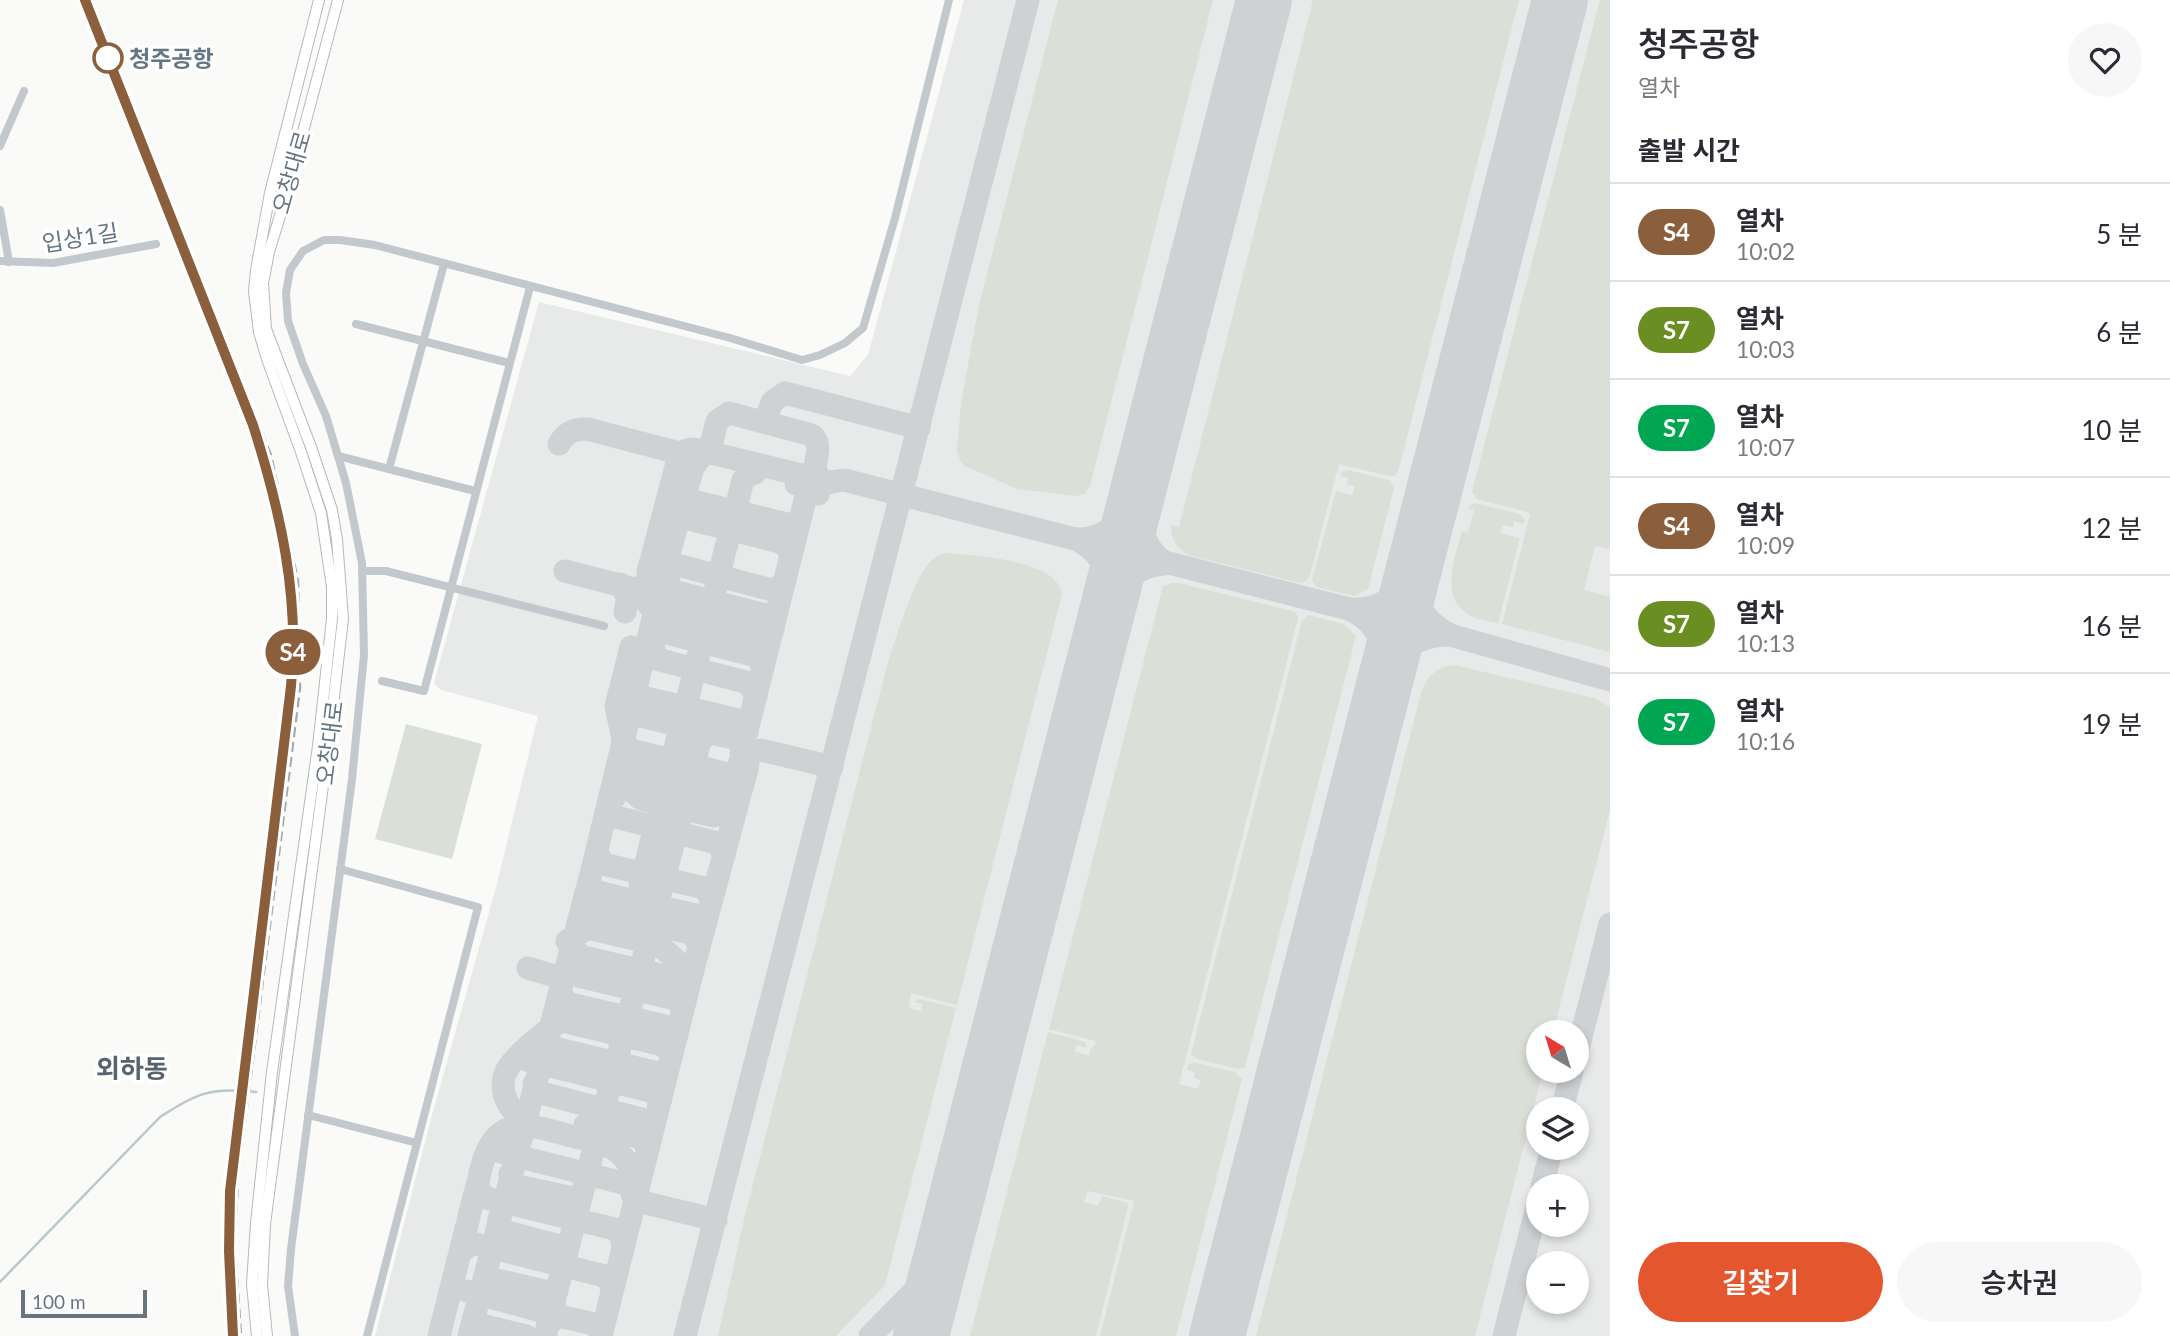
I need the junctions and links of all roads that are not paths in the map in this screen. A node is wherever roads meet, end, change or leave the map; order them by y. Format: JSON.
{"nodes":[{"id":1,"x":319,"y":0,"type":"edge"},
{"id":2,"x":338,"y":0,"type":"edge"},
{"id":3,"x":949,"y":0,"type":"edge"},
{"id":4,"x":24,"y":91,"type":"dead end"},
{"id":5,"x":1,"y":140,"type":"edge"},
{"id":6,"x":0,"y":210,"type":"edge"},
{"id":7,"x":156,"y":244,"type":"dead end"},
{"id":8,"x":5,"y":261,"type":"edge"},
{"id":9,"x":444,"y":264,"type":"junction"},
{"id":10,"x":530,"y":287,"type":"junction"},
{"id":11,"x":356,"y":324,"type":"dead end"},
{"id":12,"x":422,"y":340,"type":"junction"},
{"id":13,"x":509,"y":363,"type":"junction"},
{"id":14,"x":338,"y":456,"type":"junction"},
{"id":15,"x":389,"y":469,"type":"junction"},
{"id":16,"x":475,"y":491,"type":"junction"},
{"id":17,"x":362,"y":571,"type":"junction"},
{"id":18,"x":452,"y":587,"type":"junction"},
{"id":19,"x":604,"y":626,"type":"dead end"},
{"id":20,"x":382,"y":681,"type":"dead end"},
{"id":21,"x":340,"y":869,"type":"junction"},
{"id":22,"x":278,"y":1073,"type":"junction"},
{"id":23,"x":274,"y":1110,"type":"junction"},
{"id":24,"x":308,"y":1115,"type":"junction"},
{"id":25,"x":417,"y":1143,"type":"junction"},
{"id":26,"x":257,"y":1336,"type":"edge"},
{"id":27,"x":267,"y":1336,"type":"edge"},
{"id":28,"x":295,"y":1336,"type":"edge"},
{"id":29,"x":367,"y":1336,"type":"edge"}],
"edges":[{"from":1,"to":22,"type":"main road","name":"오창대로"},
{"from":2,"to":22,"type":"main road","name":"오창대로"},
{"from":3,"to":10,"type":"street"},
{"from":4,"to":5,"type":"street"},
{"from":6,"to":8,"type":"street","name":"입상1길"},
{"from":7,"to":8,"type":"street","name":"입상1길"},
{"from":9,"to":10,"type":"street"},
{"from":9,"to":12,"type":"street"},
{"from":9,"to":14,"type":"street"},
{"from":10,"to":13,"type":"street"},
{"from":11,"to":12,"type":"street"},
{"from":12,"to":13,"type":"street"},
{"from":12,"to":15,"type":"street"},
{"from":13,"to":16,"type":"street"},
{"from":14,"to":15,"type":"street"},
{"from":14,"to":17,"type":"street"},
{"from":15,"to":16,"type":"street"},
{"from":16,"to":18,"type":"street"},
{"from":17,"to":18,"type":"street"},
{"from":17,"to":21,"type":"street"},
{"from":18,"to":19,"type":"street"},
{"from":18,"to":20,"type":"street"},
{"from":21,"to":24,"type":"street"},
{"from":21,"to":25,"type":"street"},
{"from":22,"to":23,"type":"main road","name":"오창대로"},
{"from":23,"to":26,"type":"main road","name":"오창대로"},
{"from":23,"to":27,"type":"main road","name":"오창대로"},
{"from":24,"to":25,"type":"street"},
{"from":24,"to":28,"type":"street"},
{"from":25,"to":29,"type":"street"}]}
